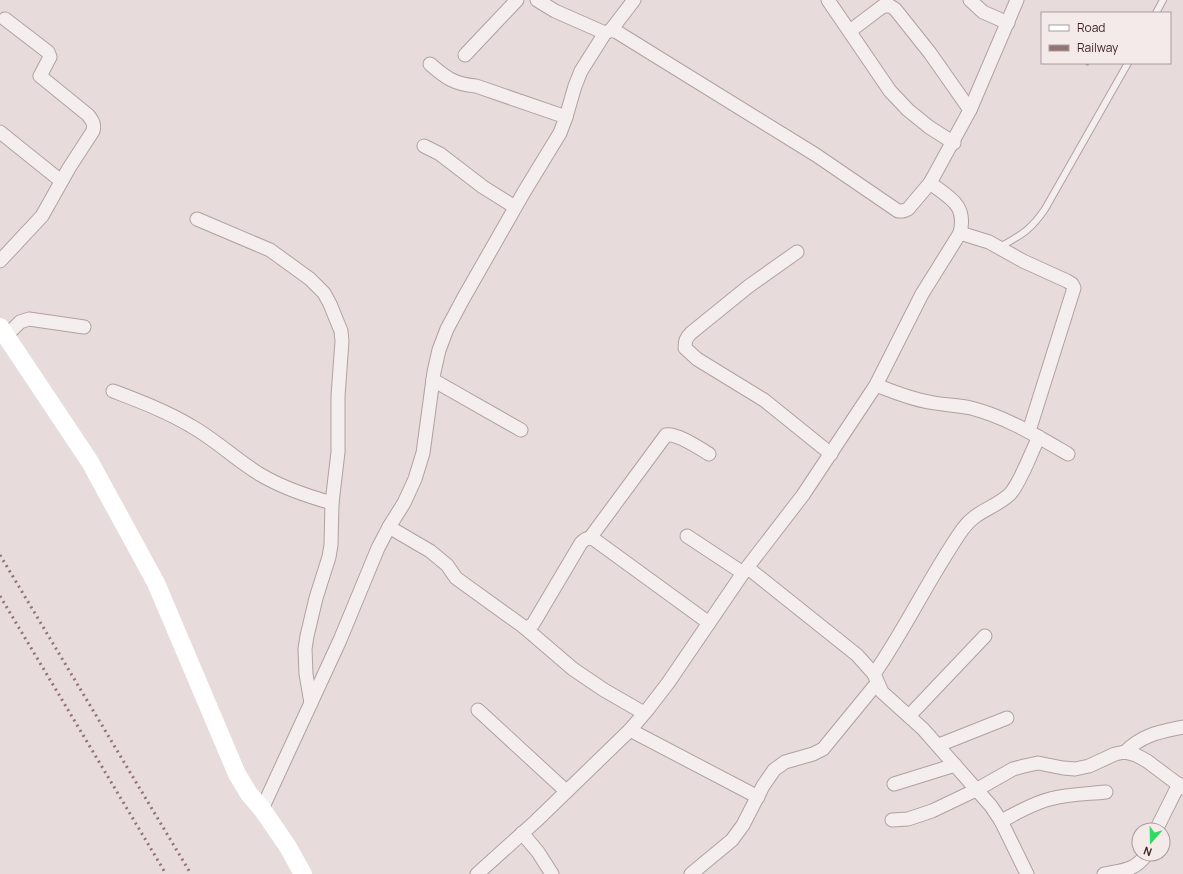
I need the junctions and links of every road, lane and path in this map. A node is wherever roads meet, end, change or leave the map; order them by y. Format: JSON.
{"nodes":[{"id":1,"x":517,"y":0,"type":"edge"},
{"id":2,"x":537,"y":0,"type":"edge"},
{"id":3,"x":634,"y":0,"type":"edge"},
{"id":4,"x":828,"y":0,"type":"edge"},
{"id":5,"x":970,"y":0,"type":"edge"},
{"id":6,"x":1017,"y":0,"type":"edge"},
{"id":7,"x":1164,"y":0,"type":"edge"},
{"id":8,"x":890,"y":3,"type":"edge"},
{"id":9,"x":1157,"y":12,"type":"edge"},
{"id":10,"x":5,"y":19,"type":"dead end"},
{"id":11,"x":1008,"y":23,"type":"junction"},
{"id":12,"x":850,"y":31,"type":"junction"},
{"id":13,"x":608,"y":32,"type":"junction"},
{"id":14,"x":465,"y":55,"type":"dead end"},
{"id":15,"x":430,"y":64,"type":"dead end"},
{"id":16,"x":1127,"y":64,"type":"edge"},
{"id":17,"x":970,"y":110,"type":"junction"},
{"id":18,"x":566,"y":117,"type":"junction"},
{"id":19,"x":0,"y":132,"type":"edge"},
{"id":20,"x":954,"y":143,"type":"junction"},
{"id":21,"x":424,"y":146,"type":"dead end"},
{"id":22,"x":61,"y":182,"type":"junction"},
{"id":23,"x":930,"y":183,"type":"junction"},
{"id":24,"x":515,"y":207,"type":"junction"},
{"id":25,"x":197,"y":219,"type":"dead end"},
{"id":26,"x":960,"y":233,"type":"junction"},
{"id":27,"x":998,"y":248,"type":"junction"},
{"id":28,"x":797,"y":252,"type":"dead end"},
{"id":29,"x":0,"y":261,"type":"edge"},
{"id":30,"x":84,"y":327,"type":"dead end"},
{"id":31,"x":3,"y":331,"type":"edge"},
{"id":32,"x":433,"y":380,"type":"junction"},
{"id":33,"x":876,"y":385,"type":"junction"},
{"id":34,"x":113,"y":391,"type":"dead end"},
{"id":35,"x":521,"y":430,"type":"dead end"},
{"id":36,"x":1034,"y":434,"type":"junction"},
{"id":37,"x":709,"y":454,"type":"dead end"},
{"id":38,"x":831,"y":454,"type":"junction"},
{"id":39,"x":1068,"y":454,"type":"dead end"},
{"id":40,"x":332,"y":503,"type":"junction"},
{"id":41,"x":389,"y":527,"type":"junction"},
{"id":42,"x":687,"y":536,"type":"dead end"},
{"id":43,"x":590,"y":538,"type":"junction"},
{"id":44,"x":746,"y":571,"type":"junction"},
{"id":45,"x":709,"y":622,"type":"junction"},
{"id":46,"x":524,"y":627,"type":"junction"},
{"id":47,"x":985,"y":636,"type":"dead end"},
{"id":48,"x":876,"y":678,"type":"junction"},
{"id":49,"x":311,"y":703,"type":"junction"},
{"id":50,"x":478,"y":710,"type":"dead end"},
{"id":51,"x":644,"y":714,"type":"junction"},
{"id":52,"x":909,"y":716,"type":"junction"},
{"id":53,"x":1007,"y":718,"type":"dead end"},
{"id":54,"x":1183,"y":727,"type":"edge"},
{"id":55,"x":630,"y":730,"type":"junction"},
{"id":56,"x":939,"y":745,"type":"junction"},
{"id":57,"x":1125,"y":752,"type":"junction"},
{"id":58,"x":955,"y":766,"type":"junction"},
{"id":59,"x":894,"y":784,"type":"dead end"},
{"id":60,"x":1181,"y":786,"type":"edge"},
{"id":61,"x":976,"y":790,"type":"junction"},
{"id":62,"x":566,"y":791,"type":"junction"},
{"id":63,"x":1106,"y":792,"type":"dead end"},
{"id":64,"x":758,"y":797,"type":"junction"},
{"id":65,"x":262,"y":809,"type":"junction"},
{"id":66,"x":892,"y":820,"type":"dead end"},
{"id":67,"x":1001,"y":822,"type":"junction"},
{"id":68,"x":1161,"y":822,"type":"edge"},
{"id":69,"x":522,"y":833,"type":"junction"},
{"id":70,"x":1140,"y":862,"type":"edge"},
{"id":71,"x":479,"y":873,"type":"edge"},
{"id":72,"x":303,"y":874,"type":"edge"},
{"id":73,"x":552,"y":874,"type":"edge"},
{"id":74,"x":691,"y":874,"type":"edge"},
{"id":75,"x":1027,"y":874,"type":"edge"},
{"id":76,"x":1104,"y":874,"type":"edge"}],
"edges":[{"from":1,"to":14,"type":"street"},
{"from":2,"to":13,"type":"street"},
{"from":3,"to":13,"type":"street"},
{"from":4,"to":12,"type":"street"},
{"from":5,"to":11,"type":"street"},
{"from":6,"to":11,"type":"street"},
{"from":7,"to":9,"type":"lane"},
{"from":8,"to":12,"type":"street"},
{"from":8,"to":17,"type":"street"},
{"from":10,"to":22,"type":"street"},
{"from":11,"to":17,"type":"street"},
{"from":12,"to":20,"type":"street"},
{"from":13,"to":18,"type":"street"},
{"from":13,"to":23,"type":"street"},
{"from":15,"to":18,"type":"street"},
{"from":16,"to":27,"type":"lane"},
{"from":17,"to":20,"type":"street"},
{"from":18,"to":24,"type":"street"},
{"from":19,"to":22,"type":"street"},
{"from":20,"to":23,"type":"street"},
{"from":21,"to":24,"type":"street"},
{"from":22,"to":29,"type":"street"},
{"from":23,"to":26,"type":"street"},
{"from":24,"to":32,"type":"street"},
{"from":25,"to":40,"type":"street"},
{"from":26,"to":27,"type":"street"},
{"from":26,"to":33,"type":"street"},
{"from":27,"to":36,"type":"street"},
{"from":28,"to":38,"type":"street"},
{"from":30,"to":31,"type":"street"},
{"from":31,"to":65,"type":"main road"},
{"from":32,"to":35,"type":"street"},
{"from":32,"to":41,"type":"street"},
{"from":33,"to":36,"type":"street"},
{"from":33,"to":38,"type":"street"},
{"from":34,"to":40,"type":"street"},
{"from":36,"to":39,"type":"street"},
{"from":36,"to":48,"type":"street"},
{"from":37,"to":43,"type":"street"},
{"from":38,"to":44,"type":"street"},
{"from":40,"to":49,"type":"street"},
{"from":41,"to":46,"type":"street"},
{"from":41,"to":49,"type":"street"},
{"from":42,"to":44,"type":"street"},
{"from":43,"to":45,"type":"street"},
{"from":43,"to":46,"type":"street"},
{"from":44,"to":45,"type":"street"},
{"from":44,"to":48,"type":"street"},
{"from":45,"to":51,"type":"street"},
{"from":46,"to":51,"type":"street"},
{"from":47,"to":52,"type":"street"},
{"from":48,"to":52,"type":"street"},
{"from":48,"to":64,"type":"street"},
{"from":49,"to":65,"type":"street"},
{"from":50,"to":62,"type":"street"},
{"from":51,"to":55,"type":"street"},
{"from":52,"to":56,"type":"street"},
{"from":53,"to":56,"type":"street"},
{"from":54,"to":57,"type":"street"},
{"from":55,"to":62,"type":"street"},
{"from":55,"to":64,"type":"street"},
{"from":56,"to":58,"type":"street"},
{"from":57,"to":60,"type":"street"},
{"from":57,"to":61,"type":"street"},
{"from":58,"to":59,"type":"street"},
{"from":58,"to":61,"type":"street"},
{"from":60,"to":68,"type":"street"},
{"from":61,"to":66,"type":"street"},
{"from":61,"to":67,"type":"street"},
{"from":62,"to":69,"type":"street"},
{"from":63,"to":67,"type":"street"},
{"from":64,"to":74,"type":"street"},
{"from":65,"to":72,"type":"main road"},
{"from":67,"to":75,"type":"street"},
{"from":69,"to":71,"type":"street"},
{"from":69,"to":73,"type":"street"},
{"from":70,"to":76,"type":"street"}]}
